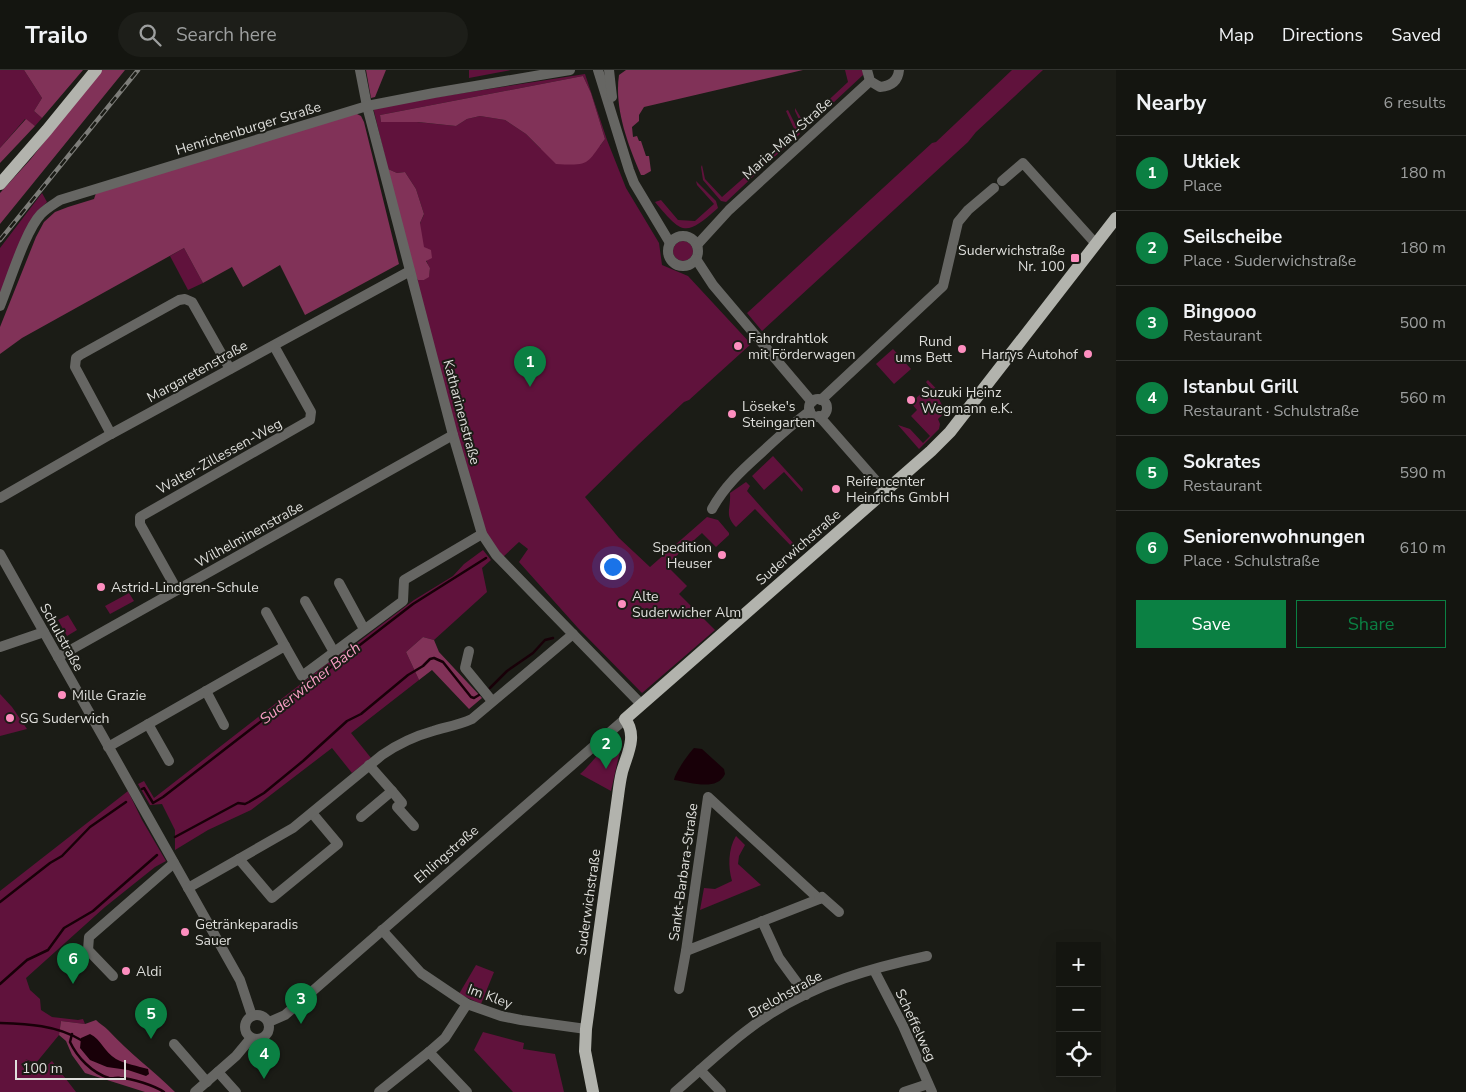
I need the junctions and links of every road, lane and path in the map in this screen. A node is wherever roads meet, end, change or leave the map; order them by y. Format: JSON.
{"nodes":[{"id":1,"x":96,"y":70,"type":"edge"},
{"id":2,"x":360,"y":70,"type":"edge"},
{"id":3,"x":570,"y":70,"type":"edge"},
{"id":4,"x":598,"y":70,"type":"edge"},
{"id":5,"x":609,"y":70,"type":"edge"},
{"id":6,"x":867,"y":70,"type":"edge"},
{"id":7,"x":899,"y":70,"type":"edge"},
{"id":8,"x":870,"y":81,"type":"junction"},
{"id":9,"x":366,"y":106,"type":"junction"},
{"id":10,"x":617,"y":133,"type":"junction"},
{"id":11,"x":0,"y":184,"type":"edge"},
{"id":12,"x":1116,"y":218,"type":"edge"},
{"id":13,"x":674,"y":240,"type":"junction"},
{"id":14,"x":694,"y":242,"type":"junction"},
{"id":15,"x":1096,"y":244,"type":"junction"},
{"id":16,"x":693,"y":263,"type":"junction"},
{"id":17,"x":410,"y":271,"type":"junction"},
{"id":18,"x":0,"y":306,"type":"edge"},
{"id":19,"x":274,"y":346,"type":"junction"},
{"id":20,"x":230,"y":369,"type":"junction"},
{"id":21,"x":814,"y":404,"type":"junction"},
{"id":22,"x":819,"y":416,"type":"junction"},
{"id":23,"x":111,"y":434,"type":"junction"},
{"id":24,"x":454,"y":435,"type":"junction"},
{"id":25,"x":885,"y":491,"type":"junction"},
{"id":26,"x":0,"y":498,"type":"edge"},
{"id":27,"x":712,"y":509,"type":"dead end"},
{"id":28,"x":482,"y":534,"type":"junction"},
{"id":29,"x":0,"y":554,"type":"edge"},
{"id":30,"x":3,"y":567,"type":"edge"},
{"id":31,"x":339,"y":583,"type":"dead end"},
{"id":32,"x":177,"y":590,"type":"junction"},
{"id":33,"x":305,"y":602,"type":"dead end"},
{"id":34,"x":266,"y":612,"type":"dead end"},
{"id":35,"x":364,"y":629,"type":"junction"},
{"id":36,"x":44,"y":632,"type":"junction"},
{"id":37,"x":573,"y":634,"type":"junction"},
{"id":38,"x":285,"y":646,"type":"junction"},
{"id":39,"x":0,"y":647,"type":"edge"},
{"id":40,"x":469,"y":651,"type":"dead end"},
{"id":41,"x":334,"y":652,"type":"junction"},
{"id":42,"x":58,"y":657,"type":"junction"},
{"id":43,"x":206,"y":691,"type":"junction"},
{"id":44,"x":492,"y":701,"type":"junction"},
{"id":45,"x":641,"y":704,"type":"junction"},
{"id":46,"x":625,"y":719,"type":"junction"},
{"id":47,"x":148,"y":724,"type":"junction"},
{"id":48,"x":224,"y":725,"type":"dead end"},
{"id":49,"x":108,"y":747,"type":"junction"},
{"id":50,"x":169,"y":761,"type":"dead end"},
{"id":51,"x":369,"y":765,"type":"junction"},
{"id":52,"x":392,"y":791,"type":"junction"},
{"id":53,"x":312,"y":813,"type":"junction"},
{"id":54,"x":361,"y":817,"type":"dead end"},
{"id":55,"x":414,"y":826,"type":"dead end"},
{"id":56,"x":239,"y":859,"type":"junction"},
{"id":57,"x":174,"y":863,"type":"junction"},
{"id":58,"x":188,"y":888,"type":"junction"},
{"id":59,"x":819,"y":898,"type":"junction"},
{"id":60,"x":839,"y":912,"type":"dead end"},
{"id":61,"x":762,"y":921,"type":"junction"},
{"id":62,"x":382,"y":930,"type":"junction"},
{"id":63,"x":686,"y":952,"type":"junction"},
{"id":64,"x":927,"y":956,"type":"dead end"},
{"id":65,"x":874,"y":970,"type":"junction"},
{"id":66,"x":113,"y":976,"type":"dead end"},
{"id":67,"x":679,"y":989,"type":"dead end"},
{"id":68,"x":806,"y":995,"type":"junction"},
{"id":69,"x":467,"y":1004,"type":"junction"},
{"id":70,"x":252,"y":1016,"type":"junction"},
{"id":71,"x":269,"y":1022,"type":"junction"},
{"id":72,"x":586,"y":1029,"type":"junction"},
{"id":73,"x":251,"y":1038,"type":"junction"},
{"id":74,"x":174,"y":1044,"type":"dead end"},
{"id":75,"x":429,"y":1052,"type":"junction"},
{"id":76,"x":700,"y":1070,"type":"junction"},
{"id":77,"x":218,"y":1072,"type":"junction"},
{"id":78,"x":207,"y":1082,"type":"junction"},
{"id":79,"x":930,"y":1088,"type":"edge"},
{"id":80,"x":195,"y":1092,"type":"edge"},
{"id":81,"x":236,"y":1092,"type":"edge"},
{"id":82,"x":379,"y":1092,"type":"edge"},
{"id":83,"x":467,"y":1092,"type":"edge"},
{"id":84,"x":593,"y":1092,"type":"edge"},
{"id":85,"x":675,"y":1092,"type":"edge"},
{"id":86,"x":720,"y":1092,"type":"edge"},
{"id":87,"x":904,"y":1092,"type":"edge"}],
"edges":[{"from":1,"to":11,"type":"main road"},
{"from":2,"to":9,"type":"street","name":"Katharinenstraße"},
{"from":3,"to":9,"type":"street","name":"Henrichenburger Straße"},
{"from":4,"to":10,"type":"street"},
{"from":5,"to":10,"type":"street"},
{"from":6,"to":8,"type":"street"},
{"from":7,"to":8,"type":"street"},
{"from":8,"to":14,"type":"street","name":"Maria-May-Straße"},
{"from":9,"to":17,"type":"street","name":"Katharinenstraße"},
{"from":9,"to":18,"type":"street","name":"Henrichenburger Straße"},
{"from":10,"to":13,"type":"street"},
{"from":12,"to":15,"type":"main road","name":"Suderwichstraße"},
{"from":13,"to":14,"type":"street"},
{"from":13,"to":16,"type":"street"},
{"from":14,"to":16,"type":"street"},
{"from":15,"to":21,"type":"street"},
{"from":15,"to":25,"type":"main road","name":"Suderwichstraße"},
{"from":16,"to":21,"type":"street"},
{"from":17,"to":19,"type":"street","name":"Margaretenstraße"},
{"from":17,"to":24,"type":"street","name":"Katharinenstraße"},
{"from":19,"to":20,"type":"street","name":"Margaretenstraße"},
{"from":19,"to":32,"type":"street","name":"Walter-Zillessen-Weg"},
{"from":20,"to":23,"type":"street","name":"Margaretenstraße"},
{"from":20,"to":23,"type":"street"},
{"from":21,"to":22,"type":"street"},
{"from":21,"to":22,"type":"street"},
{"from":21,"to":27,"type":"street"},
{"from":22,"to":25,"type":"street"},
{"from":23,"to":26,"type":"street","name":"Margaretenstraße"},
{"from":24,"to":28,"type":"street","name":"Katharinenstraße"},
{"from":24,"to":32,"type":"street","name":"Wilhelminenstraße"},
{"from":25,"to":45,"type":"main road","name":"Suderwichstraße"},
{"from":28,"to":35,"type":"street"},
{"from":28,"to":37,"type":"street","name":"Katharinenstraße"},
{"from":29,"to":30,"type":"street","name":"Schulstraße"},
{"from":30,"to":36,"type":"street","name":"Schulstraße"},
{"from":31,"to":35,"type":"street"},
{"from":32,"to":42,"type":"street","name":"Wilhelminenstraße"},
{"from":33,"to":41,"type":"street"},
{"from":34,"to":38,"type":"street"},
{"from":35,"to":41,"type":"street"},
{"from":36,"to":39,"type":"street"},
{"from":36,"to":42,"type":"street","name":"Schulstraße"},
{"from":37,"to":44,"type":"street"},
{"from":37,"to":45,"type":"street","name":"Katharinenstraße"},
{"from":38,"to":41,"type":"street"},
{"from":38,"to":43,"type":"street"},
{"from":40,"to":44,"type":"street"},
{"from":42,"to":49,"type":"street","name":"Schulstraße"},
{"from":43,"to":47,"type":"street"},
{"from":43,"to":48,"type":"street"},
{"from":44,"to":51,"type":"street"},
{"from":45,"to":46,"type":"main road","name":"Ehlingstraße"},
{"from":46,"to":62,"type":"street","name":"Ehlingstraße"},
{"from":46,"to":72,"type":"main road","name":"Suderwichstraße"},
{"from":47,"to":49,"type":"street"},
{"from":47,"to":50,"type":"street"},
{"from":49,"to":57,"type":"street","name":"Schulstraße"},
{"from":51,"to":52,"type":"street"},
{"from":51,"to":53,"type":"street"},
{"from":52,"to":54,"type":"street"},
{"from":52,"to":55,"type":"street"},
{"from":53,"to":56,"type":"street"},
{"from":53,"to":56,"type":"street"},
{"from":56,"to":58,"type":"street"},
{"from":57,"to":58,"type":"street","name":"Schulstraße"},
{"from":57,"to":66,"type":"street"},
{"from":58,"to":70,"type":"street","name":"Schulstraße"},
{"from":59,"to":60,"type":"street","name":"Sankt-Barbara-Straße"},
{"from":59,"to":61,"type":"street","name":"Sankt-Barbara-Straße"},
{"from":59,"to":63,"type":"street","name":"Sankt-Barbara-Straße"},
{"from":61,"to":63,"type":"street","name":"Sankt-Barbara-Straße"},
{"from":61,"to":68,"type":"street"},
{"from":62,"to":69,"type":"street","name":"Im Kley"},
{"from":62,"to":71,"type":"street","name":"Ehlingstraße"},
{"from":63,"to":67,"type":"street","name":"Sankt-Barbara-Straße"},
{"from":64,"to":65,"type":"street","name":"Brelohstraße"},
{"from":65,"to":68,"type":"street","name":"Brelohstraße"},
{"from":65,"to":79,"type":"street","name":"Scheffelweg"},
{"from":68,"to":76,"type":"street","name":"Brelohstraße"},
{"from":69,"to":72,"type":"street","name":"Im Kley"},
{"from":69,"to":75,"type":"street"},
{"from":70,"to":71,"type":"street"},
{"from":70,"to":73,"type":"street"},
{"from":71,"to":73,"type":"street","name":"Ehlingstraße"},
{"from":72,"to":84,"type":"main road","name":"Suderwichstraße"},
{"from":73,"to":77,"type":"street","name":"Ehlingstraße"},
{"from":74,"to":78,"type":"street"},
{"from":75,"to":82,"type":"street"},
{"from":75,"to":83,"type":"street"},
{"from":76,"to":85,"type":"street","name":"Brelohstraße"},
{"from":76,"to":86,"type":"street"},
{"from":77,"to":78,"type":"street","name":"Ehlingstraße"},
{"from":77,"to":81,"type":"street"},
{"from":78,"to":80,"type":"street","name":"Ehlingstraße"},
{"from":79,"to":87,"type":"street"}]}
